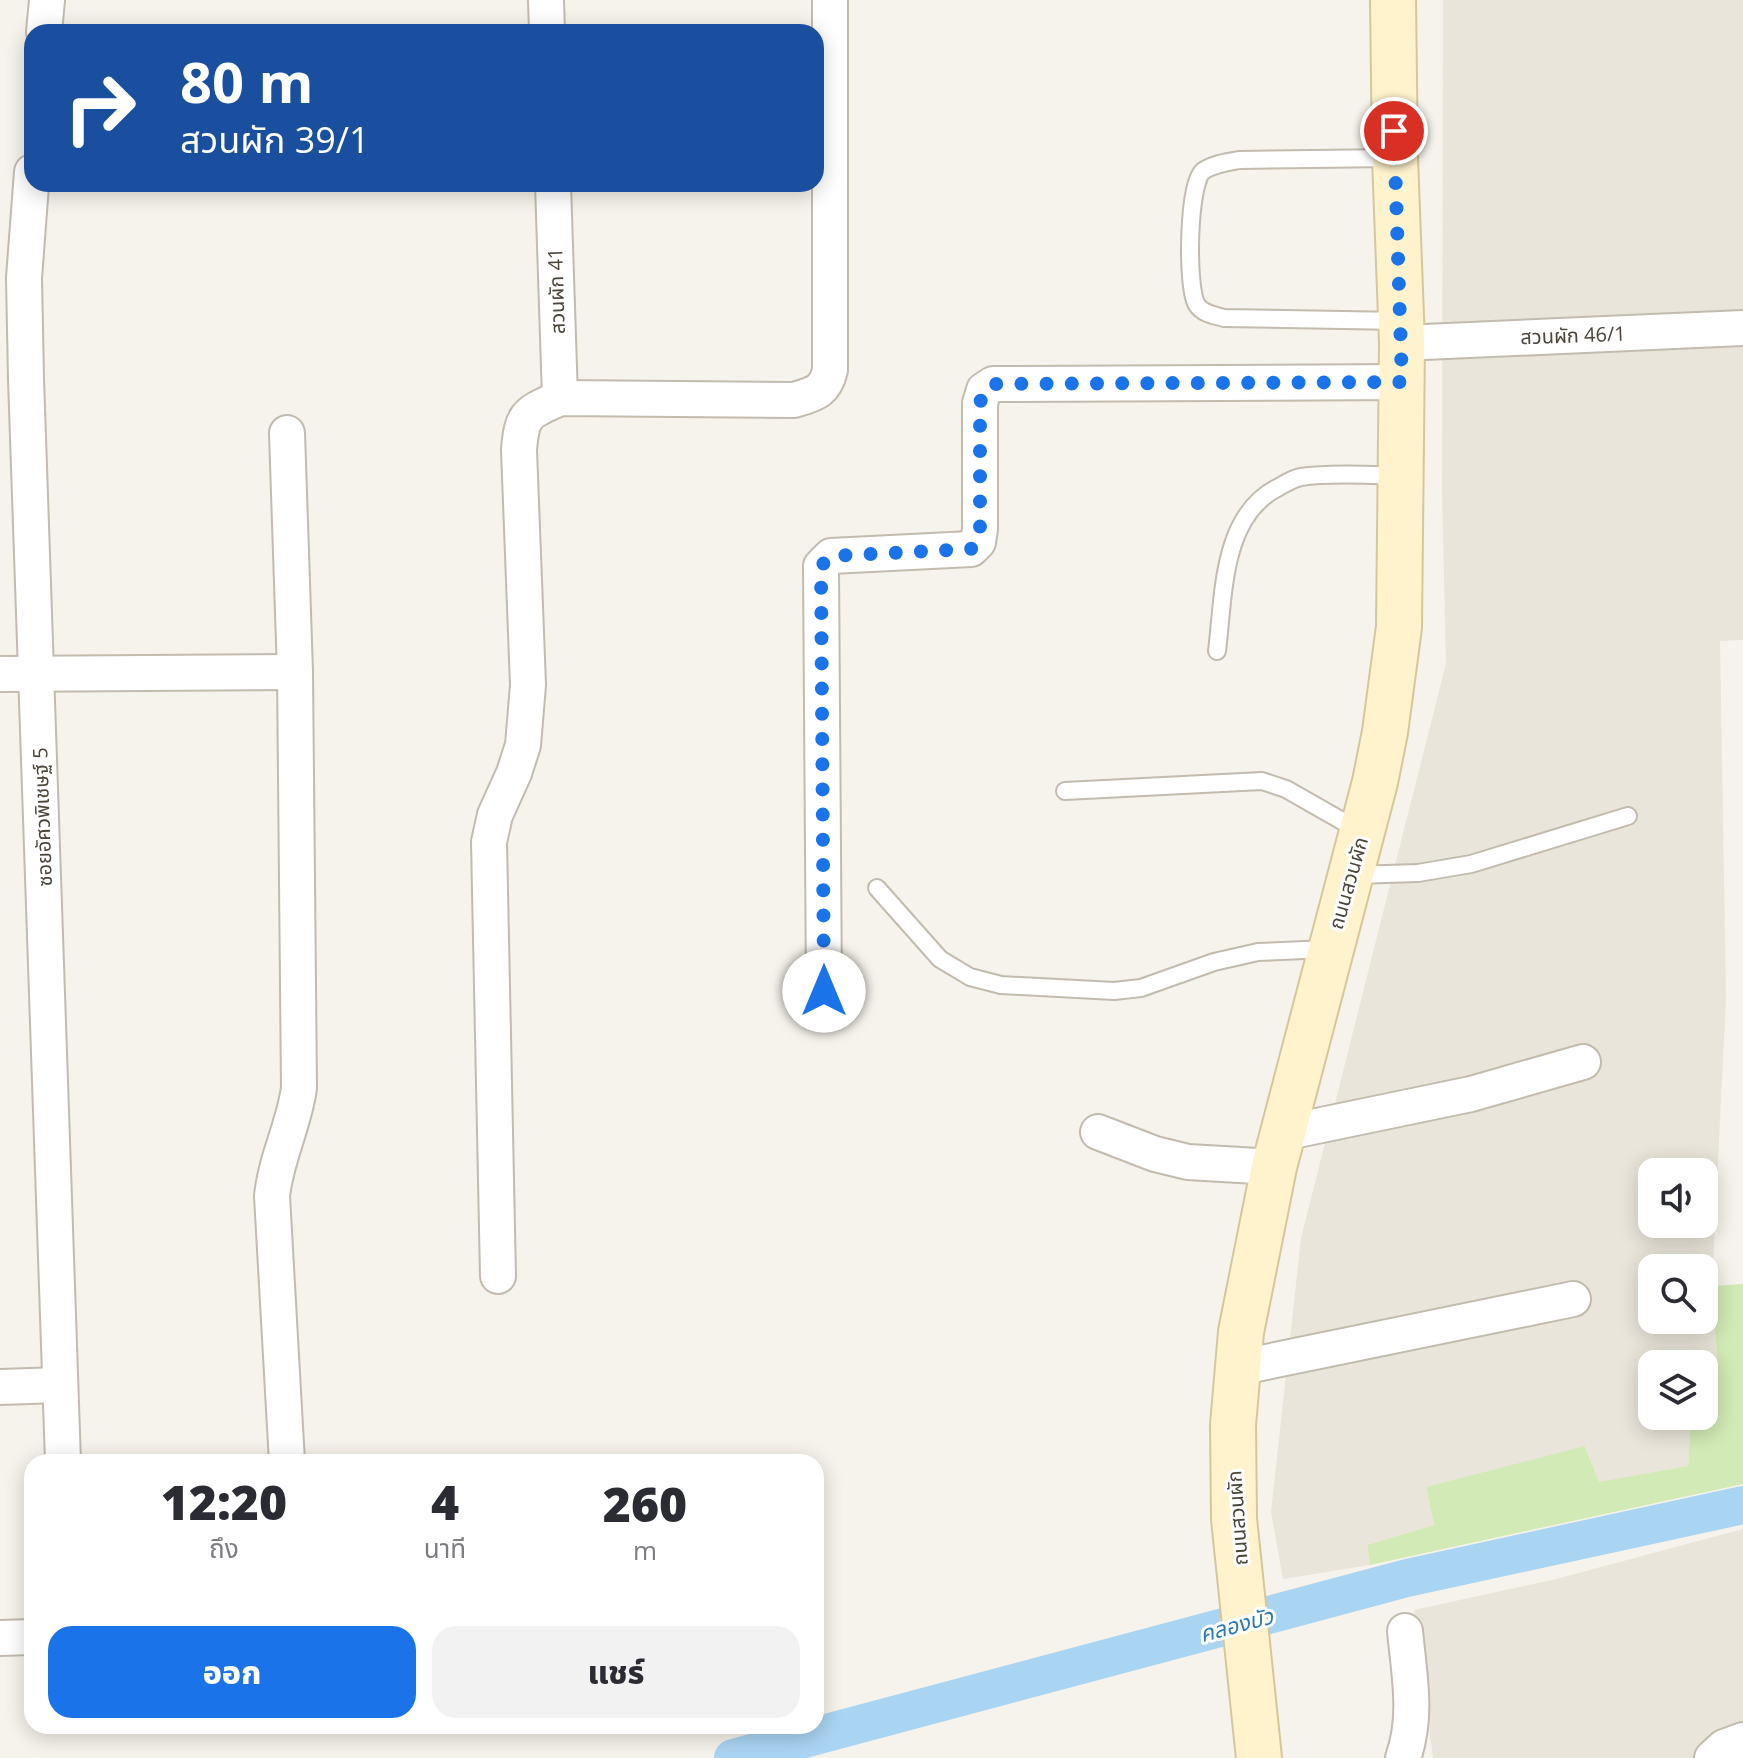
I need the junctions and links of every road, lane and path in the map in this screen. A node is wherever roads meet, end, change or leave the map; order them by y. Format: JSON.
{"nodes":[{"id":1,"x":47,"y":0,"type":"edge"},
{"id":2,"x":546,"y":0,"type":"edge"},
{"id":3,"x":830,"y":0,"type":"edge"},
{"id":4,"x":1393,"y":0,"type":"edge"},
{"id":5,"x":45,"y":24,"type":"edge"},
{"id":6,"x":547,"y":24,"type":"edge"},
{"id":7,"x":1395,"y":158,"type":"junction"},
{"id":8,"x":30,"y":192,"type":"edge"},
{"id":9,"x":553,"y":192,"type":"edge"},
{"id":10,"x":1743,"y":328,"type":"edge"},
{"id":11,"x":1402,"y":349,"type":"junction"},
{"id":12,"x":560,"y":398,"type":"junction"},
{"id":13,"x":287,"y":433,"type":"dead end"},
{"id":14,"x":1401,"y":475,"type":"junction"},
{"id":15,"x":1217,"y":651,"type":"dead end"},
{"id":16,"x":295,"y":672,"type":"junction"},
{"id":17,"x":0,"y":674,"type":"edge"},
{"id":18,"x":37,"y":674,"type":"junction"},
{"id":19,"x":1065,"y":791,"type":"dead end"},
{"id":20,"x":1628,"y":816,"type":"dead end"},
{"id":21,"x":1363,"y":833,"type":"junction"},
{"id":22,"x":1349,"y":875,"type":"junction"},
{"id":23,"x":877,"y":888,"type":"dead end"},
{"id":24,"x":1329,"y":949,"type":"junction"},
{"id":25,"x":824,"y":991,"type":"dead end"},
{"id":26,"x":1583,"y":1062,"type":"dead end"},
{"id":27,"x":1098,"y":1132,"type":"dead end"},
{"id":28,"x":1278,"y":1150,"type":"junction"},
{"id":29,"x":498,"y":1276,"type":"dead end"},
{"id":30,"x":1573,"y":1299,"type":"dead end"},
{"id":31,"x":1237,"y":1368,"type":"junction"},
{"id":32,"x":60,"y":1385,"type":"junction"},
{"id":33,"x":0,"y":1387,"type":"edge"},
{"id":34,"x":63,"y":1454,"type":"edge"},
{"id":35,"x":287,"y":1454,"type":"edge"},
{"id":36,"x":1405,"y":1631,"type":"dead end"},
{"id":37,"x":24,"y":1637,"type":"edge"},
{"id":38,"x":0,"y":1638,"type":"edge"},
{"id":39,"x":1743,"y":1740,"type":"edge"},
{"id":40,"x":1259,"y":1758,"type":"edge"},
{"id":41,"x":1403,"y":1758,"type":"edge"},
{"id":42,"x":1712,"y":1758,"type":"edge"}],
"edges":[{"from":1,"to":5,"type":"street"},
{"from":2,"to":6,"type":"street"},
{"from":3,"to":12,"type":"street"},
{"from":4,"to":7,"type":"street","name":"ถนนสวนผัก"},
{"from":7,"to":11,"type":"street","name":"ถนนสวนผัก"},
{"from":7,"to":11,"type":"lane"},
{"from":8,"to":18,"type":"street","name":"ซอยอัศวพิเชษฐ์ 5"},
{"from":9,"to":12,"type":"street","name":"สวนผัก 41"},
{"from":10,"to":11,"type":"street","name":"สวนผัก 46/1"},
{"from":11,"to":14,"type":"street","name":"ถนนสวนผัก"},
{"from":11,"to":25,"type":"street","name":"สวนผัก 46/1"},
{"from":12,"to":29,"type":"street"},
{"from":13,"to":16,"type":"street"},
{"from":14,"to":15,"type":"lane"},
{"from":14,"to":21,"type":"street","name":"ถนนสวนผัก"},
{"from":16,"to":18,"type":"street"},
{"from":16,"to":35,"type":"street"},
{"from":17,"to":18,"type":"street"},
{"from":18,"to":32,"type":"street","name":"ซอยอัศวพิเชษฐ์ 5"},
{"from":19,"to":21,"type":"lane"},
{"from":20,"to":22,"type":"lane"},
{"from":21,"to":22,"type":"street","name":"ถนนสวนผัก"},
{"from":22,"to":24,"type":"street","name":"ถนนสวนผัก"},
{"from":23,"to":24,"type":"lane"},
{"from":24,"to":28,"type":"street","name":"ถนนสวนผัก"},
{"from":26,"to":28,"type":"street"},
{"from":27,"to":28,"type":"street"},
{"from":28,"to":31,"type":"street","name":"ถนนสวนผัก"},
{"from":30,"to":31,"type":"street"},
{"from":31,"to":40,"type":"street","name":"ถนนสวนผัก"},
{"from":32,"to":33,"type":"street"},
{"from":32,"to":34,"type":"street","name":"ซอยอัศวพิเชษฐ์ 5"},
{"from":36,"to":41,"type":"street"},
{"from":37,"to":38,"type":"street"},
{"from":39,"to":42,"type":"street"}]}
